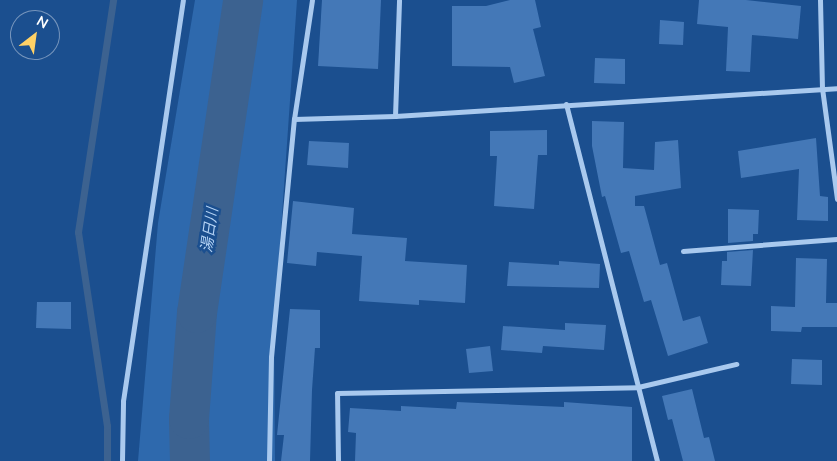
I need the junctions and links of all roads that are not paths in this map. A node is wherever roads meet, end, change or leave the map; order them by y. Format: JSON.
{"nodes":[{"id":1,"x":183,"y":0,"type":"edge"},
{"id":2,"x":312,"y":0,"type":"edge"},
{"id":3,"x":400,"y":0,"type":"edge"},
{"id":4,"x":820,"y":0,"type":"edge"},
{"id":5,"x":822,"y":88,"type":"junction"},
{"id":6,"x":837,"y":88,"type":"edge"},
{"id":7,"x":566,"y":104,"type":"junction"},
{"id":8,"x":395,"y":116,"type":"junction"},
{"id":9,"x":294,"y":119,"type":"junction"},
{"id":10,"x":837,"y":199,"type":"edge"},
{"id":11,"x":837,"y":239,"type":"edge"},
{"id":12,"x":683,"y":251,"type":"dead end"},
{"id":13,"x":736,"y":364,"type":"dead end"},
{"id":14,"x":638,"y":387,"type":"junction"},
{"id":15,"x":122,"y":461,"type":"edge"},
{"id":16,"x":269,"y":461,"type":"edge"},
{"id":17,"x":338,"y":461,"type":"edge"},
{"id":18,"x":657,"y":461,"type":"edge"}],
"edges":[{"from":1,"to":15,"type":"street"},
{"from":2,"to":9,"type":"street"},
{"from":3,"to":8,"type":"street"},
{"from":4,"to":5,"type":"street"},
{"from":5,"to":6,"type":"street"},
{"from":5,"to":7,"type":"street"},
{"from":5,"to":10,"type":"street"},
{"from":7,"to":8,"type":"street"},
{"from":7,"to":14,"type":"street"},
{"from":8,"to":9,"type":"street"},
{"from":9,"to":16,"type":"street"},
{"from":11,"to":12,"type":"street"},
{"from":13,"to":14,"type":"street"},
{"from":14,"to":17,"type":"street"},
{"from":14,"to":18,"type":"street"}]}
